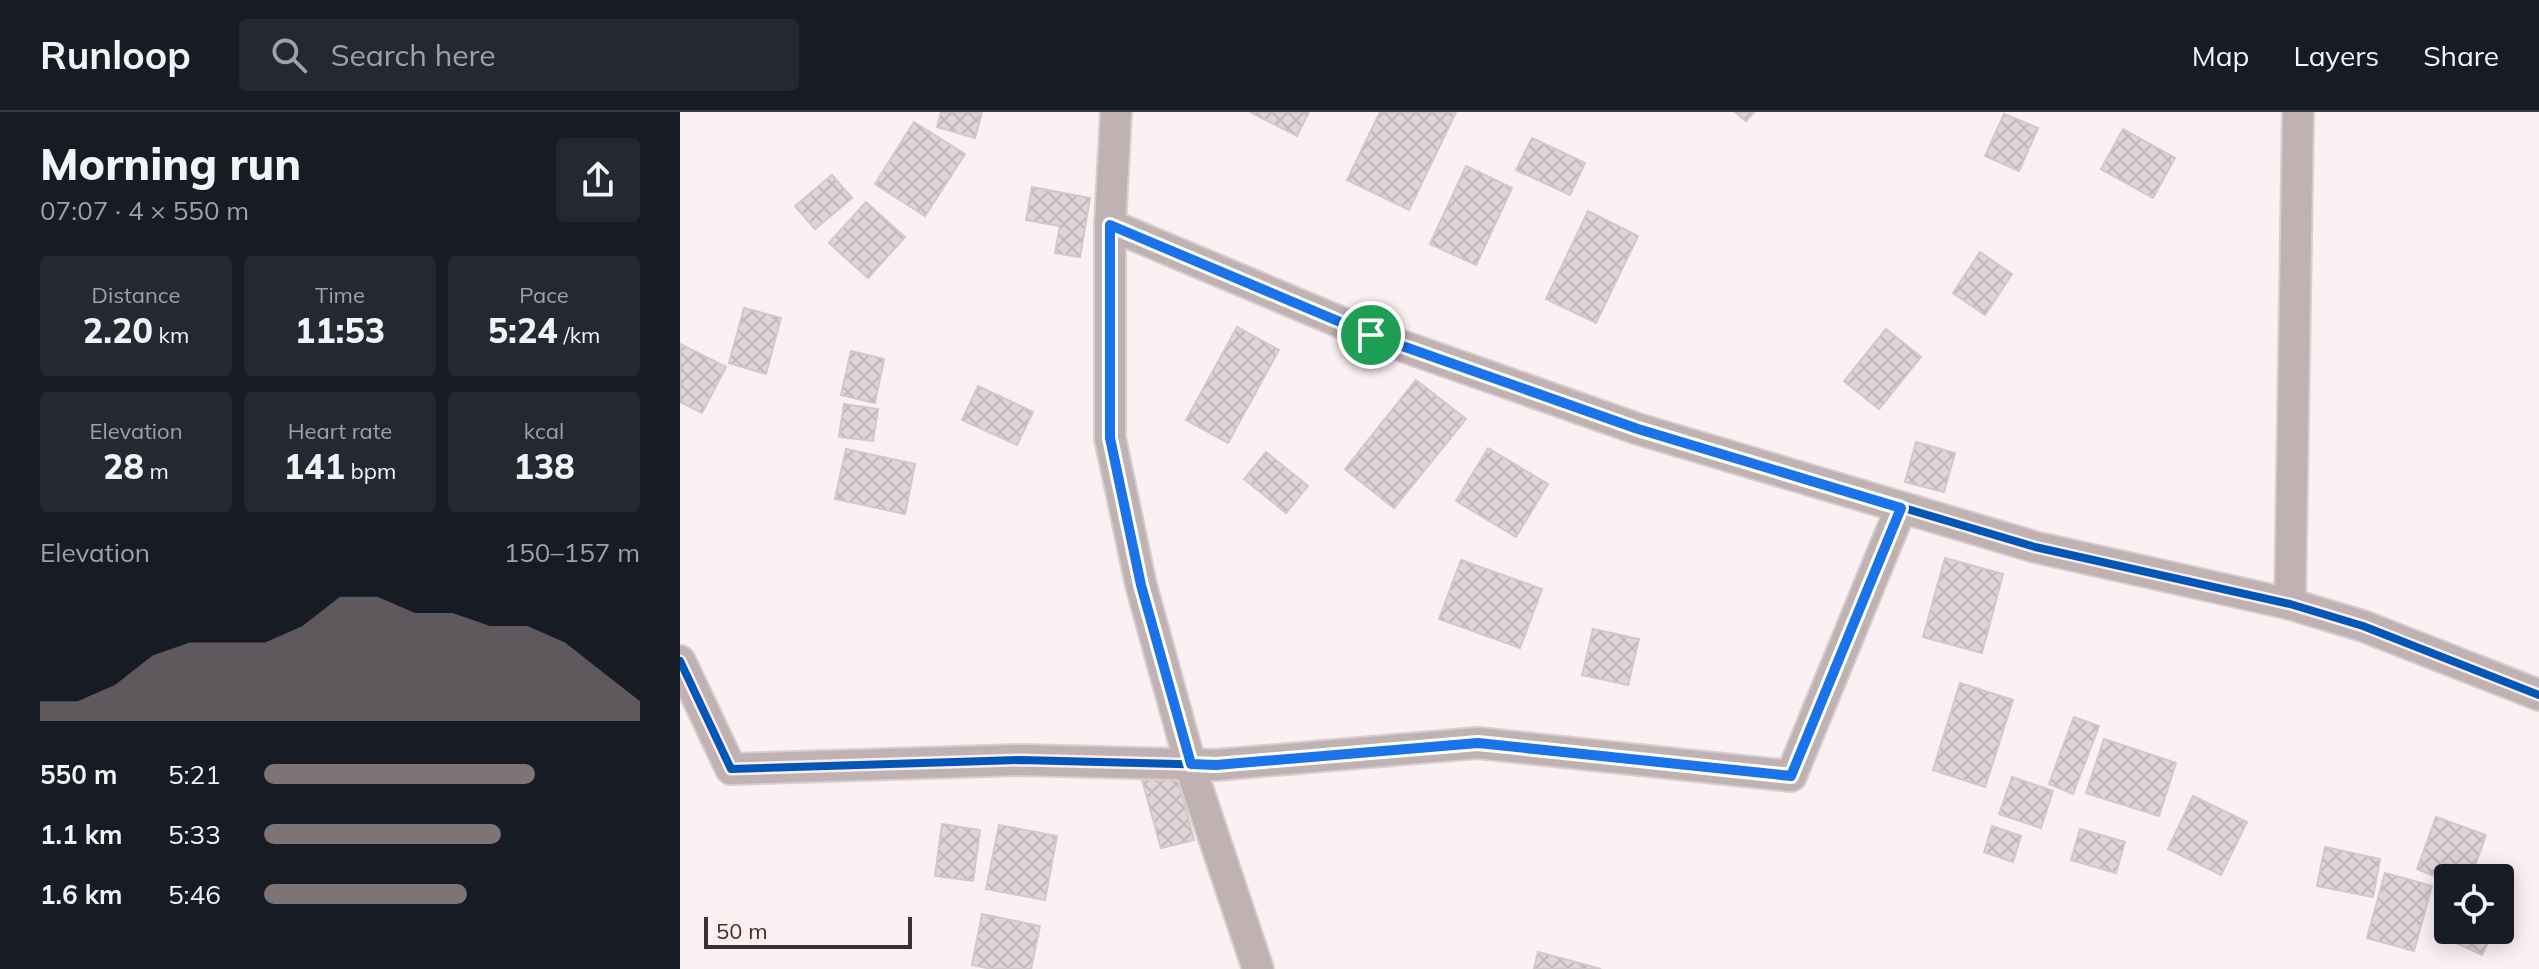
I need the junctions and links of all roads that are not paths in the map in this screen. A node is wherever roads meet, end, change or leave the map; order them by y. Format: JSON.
{"nodes":[{"id":1,"x":1116,"y":112,"type":"edge"},
{"id":2,"x":2298,"y":112,"type":"edge"},
{"id":3,"x":1110,"y":225,"type":"junction"},
{"id":4,"x":1901,"y":508,"type":"junction"},
{"id":5,"x":2290,"y":604,"type":"junction"},
{"id":6,"x":680,"y":661,"type":"edge"},
{"id":7,"x":2539,"y":695,"type":"edge"},
{"id":8,"x":1191,"y":764,"type":"junction"},
{"id":9,"x":1258,"y":969,"type":"edge"}],
"edges":[{"from":1,"to":3,"type":"street"},
{"from":2,"to":5,"type":"street"},
{"from":3,"to":4,"type":"street"},
{"from":3,"to":8,"type":"street"},
{"from":4,"to":5,"type":"street"},
{"from":4,"to":8,"type":"street"},
{"from":5,"to":7,"type":"street"},
{"from":6,"to":8,"type":"street"},
{"from":8,"to":9,"type":"street"}]}
